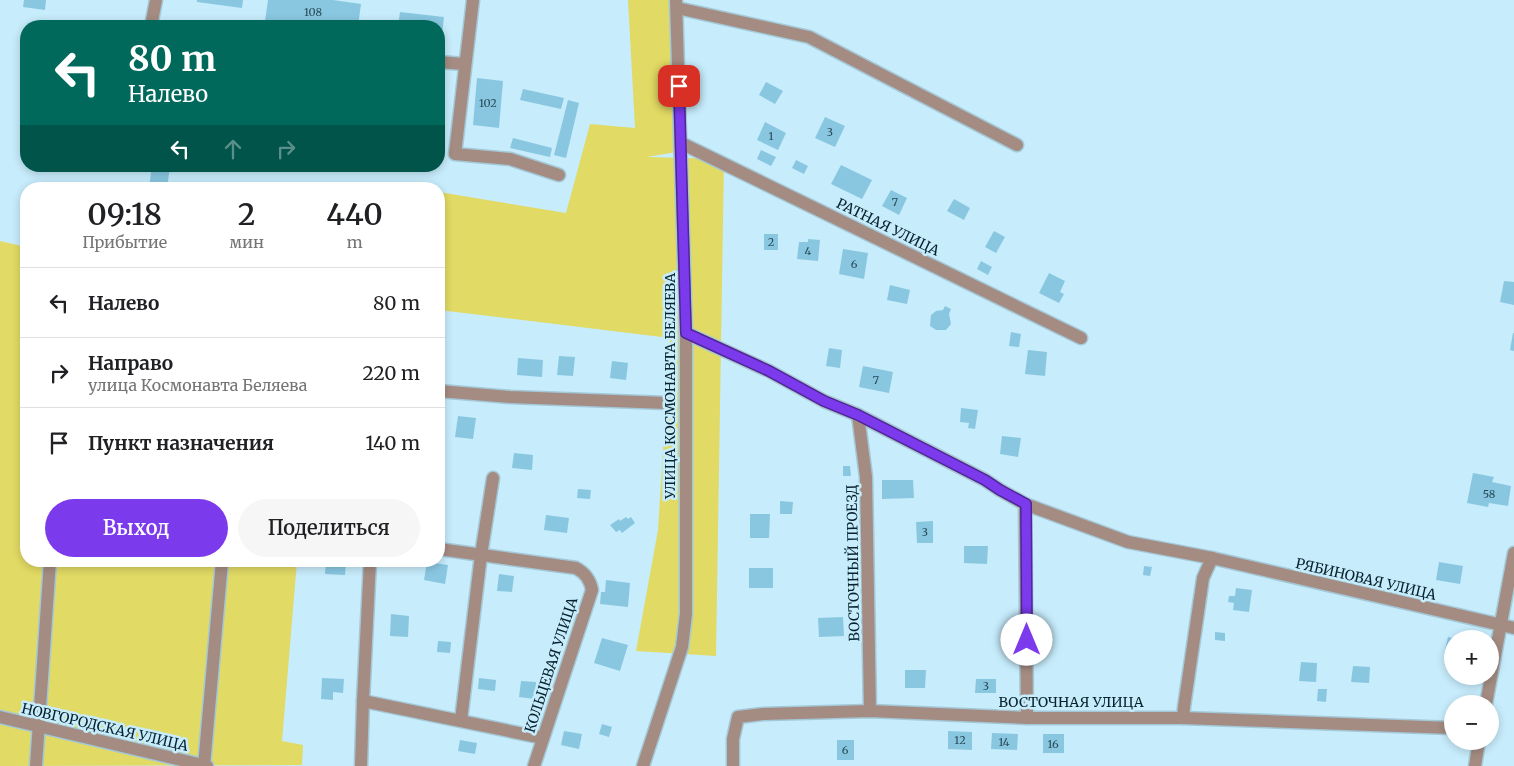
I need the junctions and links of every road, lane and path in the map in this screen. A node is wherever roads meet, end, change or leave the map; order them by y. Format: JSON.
{"nodes":[{"id":1,"x":156,"y":0,"type":"edge"},
{"id":2,"x":472,"y":0,"type":"edge"},
{"id":3,"x":676,"y":4,"type":"edge"},
{"id":4,"x":152,"y":20,"type":"edge"},
{"id":5,"x":445,"y":62,"type":"edge"},
{"id":6,"x":464,"y":64,"type":"junction"},
{"id":7,"x":681,"y":144,"type":"junction"},
{"id":8,"x":1017,"y":146,"type":"dead end"},
{"id":9,"x":559,"y":175,"type":"dead end"},
{"id":10,"x":686,"y":333,"type":"junction"},
{"id":11,"x":1082,"y":338,"type":"dead end"},
{"id":12,"x":445,"y":392,"type":"edge"},
{"id":13,"x":666,"y":403,"type":"dead end"},
{"id":14,"x":858,"y":415,"type":"junction"},
{"id":15,"x":492,"y":478,"type":"dead end"},
{"id":16,"x":1026,"y":504,"type":"junction"},
{"id":17,"x":445,"y":550,"type":"edge"},
{"id":18,"x":1514,"y":552,"type":"edge"},
{"id":19,"x":481,"y":555,"type":"junction"},
{"id":20,"x":1212,"y":558,"type":"junction"},
{"id":21,"x":50,"y":567,"type":"edge"},
{"id":22,"x":222,"y":567,"type":"edge"},
{"id":23,"x":370,"y":567,"type":"edge"},
{"id":24,"x":1501,"y":626,"type":"junction"},
{"id":25,"x":1514,"y":628,"type":"edge"},
{"id":26,"x":1488,"y":695,"type":"edge"},
{"id":27,"x":362,"y":701,"type":"junction"},
{"id":28,"x":870,"y":711,"type":"junction"},
{"id":29,"x":0,"y":717,"type":"edge"},
{"id":30,"x":1027,"y":718,"type":"junction"},
{"id":31,"x":1183,"y":718,"type":"junction"},
{"id":32,"x":461,"y":720,"type":"junction"},
{"id":33,"x":38,"y":726,"type":"junction"},
{"id":34,"x":1444,"y":728,"type":"edge"},
{"id":35,"x":543,"y":738,"type":"junction"},
{"id":36,"x":1478,"y":750,"type":"edge"},
{"id":37,"x":36,"y":766,"type":"edge"},
{"id":38,"x":205,"y":766,"type":"edge"},
{"id":39,"x":362,"y":766,"type":"edge"},
{"id":40,"x":534,"y":766,"type":"edge"},
{"id":41,"x":643,"y":766,"type":"edge"},
{"id":42,"x":732,"y":766,"type":"edge"},
{"id":43,"x":1475,"y":766,"type":"edge"}],
"edges":[{"from":1,"to":4,"type":"street"},
{"from":2,"to":6,"type":"street"},
{"from":3,"to":7,"type":"street","name":"УЛИЦА КОСМОНАВТА БЕЛЯЕВА"},
{"from":3,"to":8,"type":"street"},
{"from":5,"to":6,"type":"street"},
{"from":6,"to":9,"type":"street"},
{"from":7,"to":10,"type":"street","name":"УЛИЦА КОСМОНАВТА БЕЛЯЕВА"},
{"from":7,"to":11,"type":"street","name":"РАТНАЯ УЛИЦА"},
{"from":10,"to":14,"type":"street","name":"РЯБИНОВАЯ УЛИЦА"},
{"from":10,"to":41,"type":"street","name":"УЛИЦА КОСМОНАВТА БЕЛЯЕВА"},
{"from":12,"to":13,"type":"street"},
{"from":14,"to":16,"type":"street","name":"РЯБИНОВАЯ УЛИЦА"},
{"from":14,"to":28,"type":"street","name":"ВОСТОЧНЫЙ ПРОЕЗД"},
{"from":15,"to":19,"type":"street"},
{"from":16,"to":20,"type":"street","name":"РЯБИНОВАЯ УЛИЦА"},
{"from":16,"to":30,"type":"street"},
{"from":17,"to":19,"type":"street","name":"КОЛЬЦЕВАЯ УЛИЦА"},
{"from":18,"to":24,"type":"street"},
{"from":19,"to":32,"type":"street"},
{"from":19,"to":35,"type":"street","name":"КОЛЬЦЕВАЯ УЛИЦА"},
{"from":20,"to":24,"type":"street","name":"РЯБИНОВАЯ УЛИЦА"},
{"from":20,"to":31,"type":"street"},
{"from":21,"to":33,"type":"street"},
{"from":22,"to":38,"type":"street"},
{"from":23,"to":27,"type":"street"},
{"from":24,"to":25,"type":"street","name":"РЯБИНОВАЯ УЛИЦА"},
{"from":24,"to":26,"type":"street"},
{"from":27,"to":32,"type":"street"},
{"from":27,"to":39,"type":"street"},
{"from":28,"to":30,"type":"street","name":"ВОСТОЧНАЯ УЛИЦА"},
{"from":28,"to":42,"type":"street","name":"ВОСТОЧНАЯ УЛИЦА"},
{"from":29,"to":33,"type":"street","name":"НОВГОРОДСКАЯ УЛИЦА"},
{"from":30,"to":31,"type":"street","name":"ВОСТОЧНАЯ УЛИЦА"},
{"from":31,"to":34,"type":"street","name":"ВОСТОЧНАЯ УЛИЦА"},
{"from":32,"to":35,"type":"street"},
{"from":33,"to":37,"type":"street"},
{"from":33,"to":38,"type":"street","name":"НОВГОРОДСКАЯ УЛИЦА"},
{"from":35,"to":40,"type":"street","name":"КОЛЬЦЕВАЯ УЛИЦА"},
{"from":36,"to":43,"type":"street"}]}
